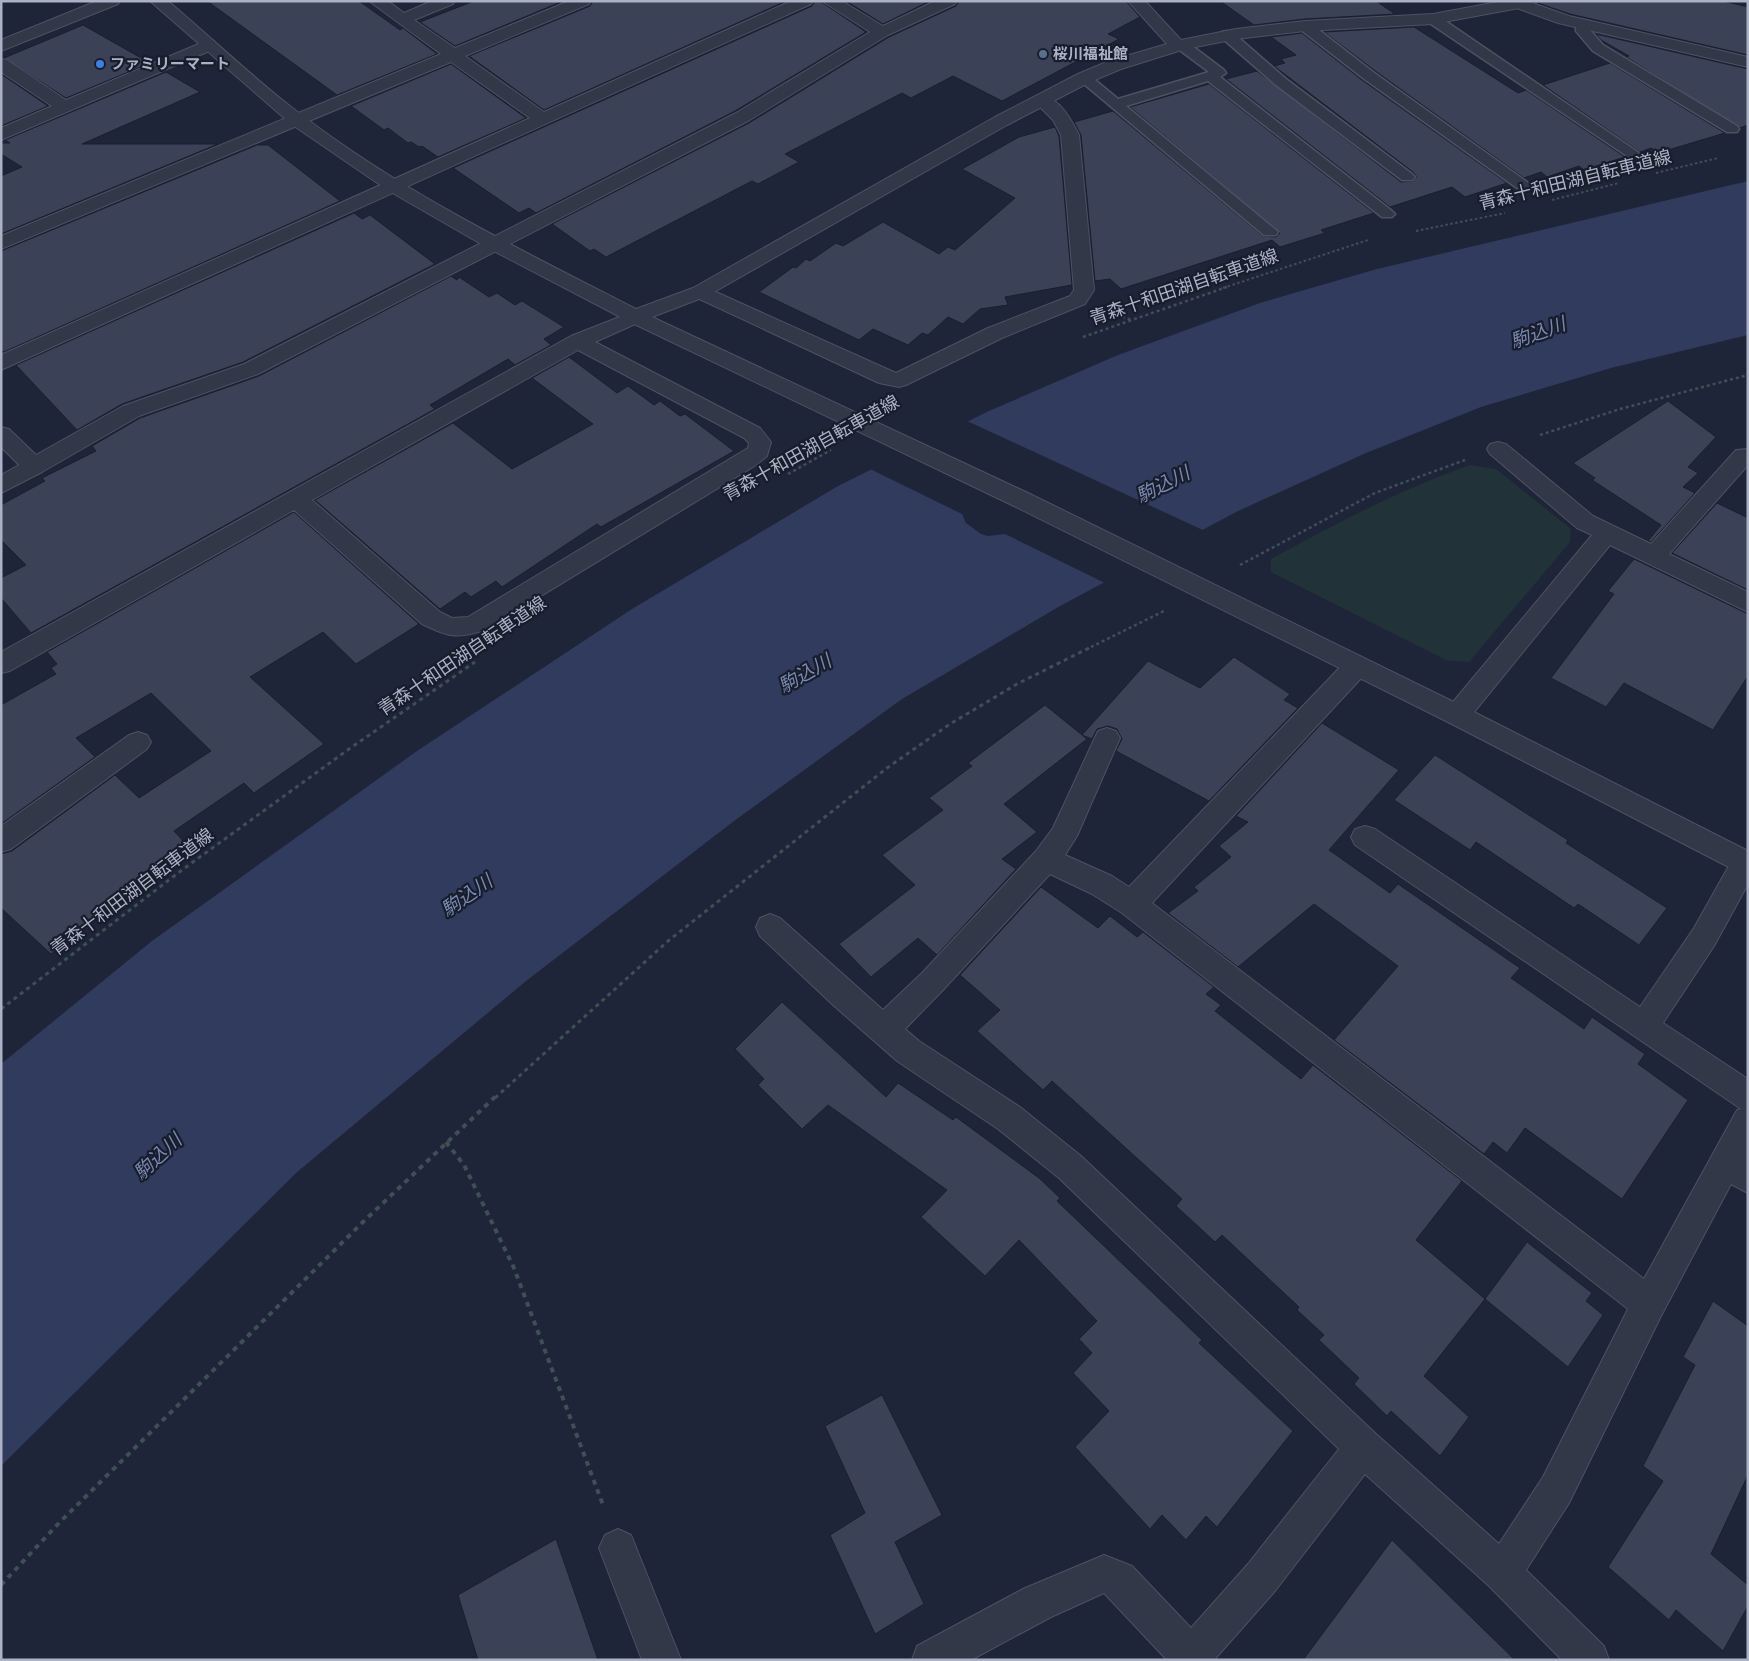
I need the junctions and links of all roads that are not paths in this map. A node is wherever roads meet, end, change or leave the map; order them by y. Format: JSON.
{"nodes":[{"id":1,"x":112,"y":1,"type":"edge"},
{"id":2,"x":158,"y":1,"type":"edge"},
{"id":3,"x":377,"y":1,"type":"edge"},
{"id":4,"x":447,"y":1,"type":"edge"},
{"id":5,"x":583,"y":1,"type":"edge"},
{"id":6,"x":805,"y":1,"type":"edge"},
{"id":7,"x":830,"y":1,"type":"edge"},
{"id":8,"x":950,"y":1,"type":"edge"},
{"id":9,"x":1136,"y":1,"type":"edge"},
{"id":10,"x":1525,"y":3,"type":"edge"},
{"id":11,"x":402,"y":19,"type":"junction"},
{"id":12,"x":1433,"y":19,"type":"junction"},
{"id":13,"x":1582,"y":24,"type":"junction"},
{"id":14,"x":1305,"y":26,"type":"junction"},
{"id":15,"x":882,"y":32,"type":"junction"},
{"id":16,"x":1227,"y":35,"type":"junction"},
{"id":17,"x":208,"y":45,"type":"junction"},
{"id":18,"x":1,"y":46,"type":"edge"},
{"id":19,"x":1179,"y":46,"type":"junction"},
{"id":20,"x":454,"y":56,"type":"junction"},
{"id":21,"x":1748,"y":62,"type":"edge"},
{"id":22,"x":1,"y":64,"type":"edge"},
{"id":23,"x":1210,"y":76,"type":"junction"},
{"id":24,"x":1084,"y":78,"type":"junction"},
{"id":25,"x":1042,"y":100,"type":"junction"},
{"id":26,"x":1117,"y":104,"type":"junction"},
{"id":27,"x":65,"y":106,"type":"junction"},
{"id":28,"x":544,"y":119,"type":"junction"},
{"id":29,"x":298,"y":120,"type":"junction"},
{"id":30,"x":1732,"y":129,"type":"dead end"},
{"id":31,"x":1,"y":135,"type":"edge"},
{"id":32,"x":1632,"y":153,"type":"dead end"},
{"id":33,"x":1407,"y":177,"type":"dead end"},
{"id":34,"x":1522,"y":185,"type":"dead end"},
{"id":35,"x":396,"y":186,"type":"junction"},
{"id":36,"x":1387,"y":214,"type":"dead end"},
{"id":37,"x":1270,"y":232,"type":"dead end"},
{"id":38,"x":1,"y":243,"type":"edge"},
{"id":39,"x":495,"y":244,"type":"junction"},
{"id":40,"x":700,"y":292,"type":"junction"},
{"id":41,"x":635,"y":317,"type":"junction"},
{"id":42,"x":578,"y":341,"type":"junction"},
{"id":43,"x":1,"y":363,"type":"edge"},
{"id":44,"x":1,"y":434,"type":"edge"},
{"id":45,"x":1498,"y":449,"type":"road end"},
{"id":46,"x":1744,"y":455,"type":"dead end"},
{"id":47,"x":34,"y":467,"type":"junction"},
{"id":48,"x":1,"y":485,"type":"edge"},
{"id":49,"x":296,"y":499,"type":"junction"},
{"id":50,"x":1606,"y":534,"type":"junction"},
{"id":51,"x":1653,"y":557,"type":"junction"},
{"id":52,"x":1748,"y":604,"type":"edge"},
{"id":53,"x":1,"y":664,"type":"edge"},
{"id":54,"x":1357,"y":666,"type":"junction"},
{"id":55,"x":1457,"y":715,"type":"junction"},
{"id":56,"x":1107,"y":738,"type":"dead end"},
{"id":57,"x":138,"y":742,"type":"dead end"},
{"id":58,"x":1365,"y":837,"type":"dead end"},
{"id":59,"x":1,"y":841,"type":"edge"},
{"id":60,"x":1046,"y":859,"type":"junction"},
{"id":61,"x":1746,"y":864,"type":"edge"},
{"id":62,"x":1132,"y":904,"type":"junction"},
{"id":63,"x":770,"y":928,"type":"dead end"},
{"id":64,"x":1644,"y":1026,"type":"junction"},
{"id":65,"x":883,"y":1030,"type":"junction"},
{"id":66,"x":1748,"y":1096,"type":"edge"},
{"id":67,"x":1748,"y":1121,"type":"edge"},
{"id":68,"x":1737,"y":1170,"type":"edge"},
{"id":69,"x":1649,"y":1304,"type":"junction"},
{"id":70,"x":1363,"y":1447,"type":"junction"},
{"id":71,"x":618,"y":1548,"type":"road end"},
{"id":72,"x":1502,"y":1573,"type":"junction"},
{"id":73,"x":662,"y":1660,"type":"edge"},
{"id":74,"x":931,"y":1660,"type":"edge"},
{"id":75,"x":1590,"y":1660,"type":"edge"}],
"edges":[{"from":1,"to":18,"type":"street"},
{"from":2,"to":17,"type":"street"},
{"from":3,"to":11,"type":"street"},
{"from":4,"to":11,"type":"street"},
{"from":5,"to":20,"type":"street"},
{"from":6,"to":28,"type":"street"},
{"from":7,"to":15,"type":"street"},
{"from":8,"to":15,"type":"street"},
{"from":9,"to":19,"type":"street"},
{"from":10,"to":12,"type":"street"},
{"from":10,"to":13,"type":"street"},
{"from":11,"to":20,"type":"street"},
{"from":12,"to":14,"type":"street"},
{"from":12,"to":32,"type":"lane"},
{"from":13,"to":21,"type":"street"},
{"from":13,"to":30,"type":"lane"},
{"from":14,"to":16,"type":"street"},
{"from":14,"to":34,"type":"lane"},
{"from":15,"to":39,"type":"street"},
{"from":16,"to":19,"type":"street"},
{"from":16,"to":33,"type":"lane"},
{"from":17,"to":27,"type":"street"},
{"from":17,"to":29,"type":"street"},
{"from":19,"to":23,"type":"lane"},
{"from":19,"to":24,"type":"street"},
{"from":20,"to":28,"type":"street"},
{"from":20,"to":29,"type":"street"},
{"from":22,"to":27,"type":"street"},
{"from":23,"to":26,"type":"lane"},
{"from":23,"to":36,"type":"lane"},
{"from":24,"to":25,"type":"street"},
{"from":24,"to":26,"type":"lane"},
{"from":25,"to":40,"type":"street"},
{"from":25,"to":40,"type":"street"},
{"from":26,"to":37,"type":"lane"},
{"from":27,"to":31,"type":"street"},
{"from":28,"to":35,"type":"street"},
{"from":29,"to":35,"type":"street"},
{"from":29,"to":38,"type":"street"},
{"from":35,"to":39,"type":"street"},
{"from":35,"to":43,"type":"street"},
{"from":39,"to":41,"type":"street"},
{"from":39,"to":47,"type":"street"},
{"from":40,"to":41,"type":"street"},
{"from":41,"to":42,"type":"street"},
{"from":41,"to":54,"type":"street"},
{"from":42,"to":49,"type":"street"},
{"from":42,"to":49,"type":"street"},
{"from":44,"to":47,"type":"street"},
{"from":45,"to":50,"type":"street"},
{"from":46,"to":51,"type":"street"},
{"from":47,"to":48,"type":"street"},
{"from":49,"to":53,"type":"street"},
{"from":50,"to":51,"type":"street"},
{"from":50,"to":55,"type":"street"},
{"from":51,"to":52,"type":"street"},
{"from":54,"to":55,"type":"street"},
{"from":54,"to":62,"type":"street"},
{"from":55,"to":61,"type":"street"},
{"from":56,"to":60,"type":"street"},
{"from":57,"to":59,"type":"street"},
{"from":58,"to":64,"type":"street"},
{"from":60,"to":62,"type":"street"},
{"from":60,"to":65,"type":"street"},
{"from":61,"to":64,"type":"street"},
{"from":62,"to":69,"type":"street"},
{"from":63,"to":65,"type":"street"},
{"from":64,"to":66,"type":"street"},
{"from":65,"to":70,"type":"street"},
{"from":67,"to":68,"type":"street"},
{"from":68,"to":69,"type":"street"},
{"from":69,"to":72,"type":"street"},
{"from":70,"to":72,"type":"street"},
{"from":70,"to":74,"type":"street"},
{"from":71,"to":73,"type":"street"},
{"from":72,"to":75,"type":"street"}]}
